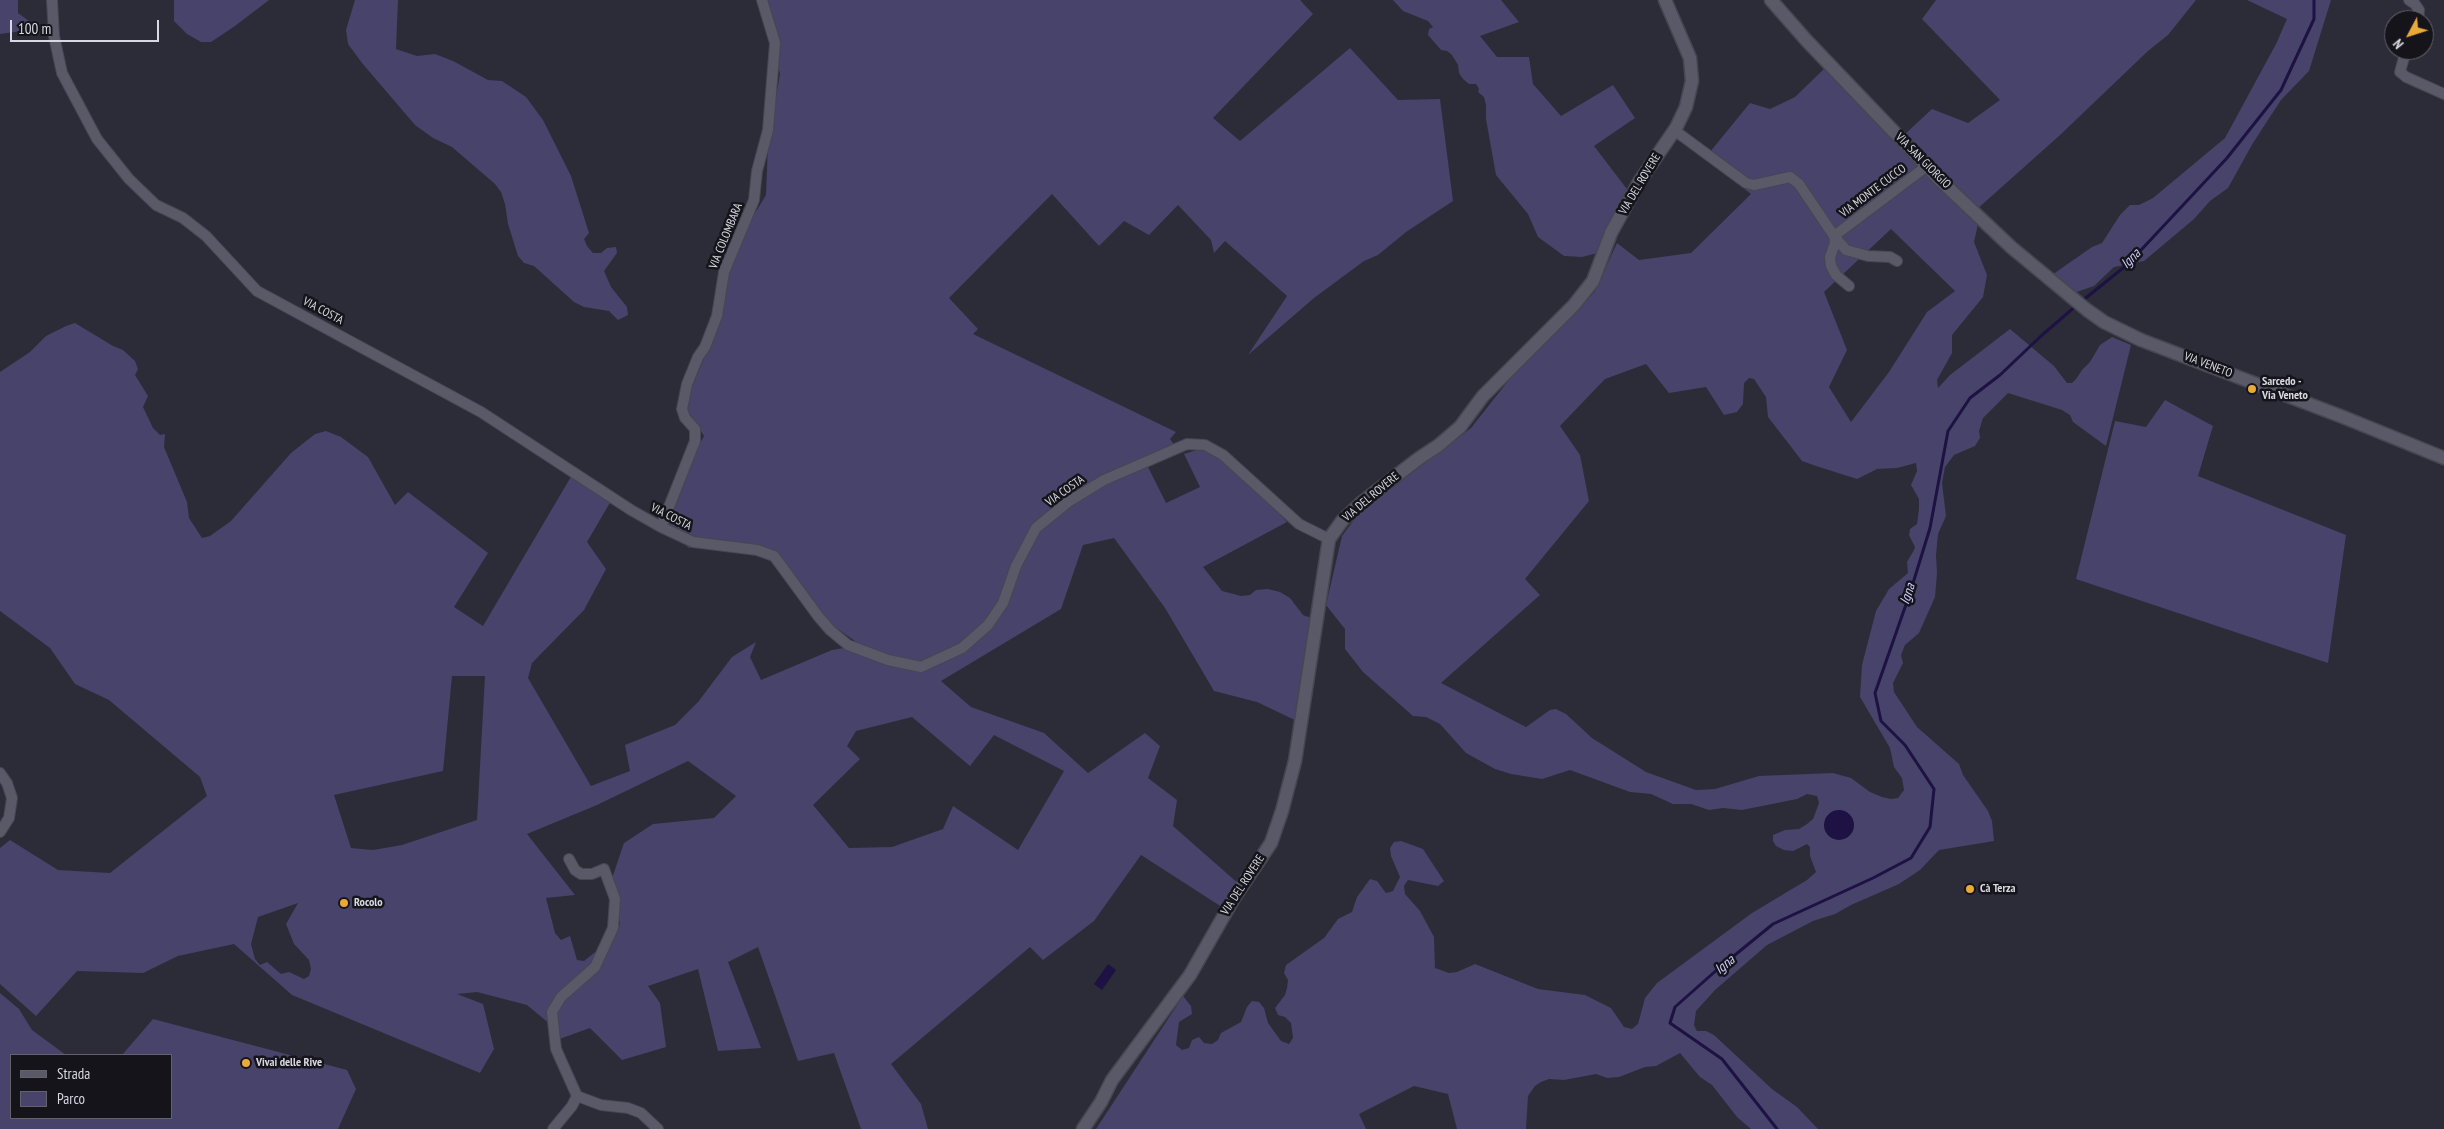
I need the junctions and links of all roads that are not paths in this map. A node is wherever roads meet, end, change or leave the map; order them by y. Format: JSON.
{"nodes":[{"id":1,"x":52,"y":0,"type":"edge"},
{"id":2,"x":762,"y":0,"type":"edge"},
{"id":3,"x":1665,"y":0,"type":"edge"},
{"id":4,"x":1771,"y":0,"type":"edge"},
{"id":5,"x":2409,"y":0,"type":"edge"},
{"id":6,"x":2419,"y":10,"type":"edge"},
{"id":7,"x":2403,"y":60,"type":"edge"},
{"id":8,"x":2444,"y":94,"type":"edge"},
{"id":9,"x":1674,"y":130,"type":"junction"},
{"id":10,"x":1927,"y":166,"type":"junction"},
{"id":11,"x":1834,"y":236,"type":"junction"},
{"id":12,"x":1896,"y":261,"type":"dead end"},
{"id":13,"x":1849,"y":286,"type":"dead end"},
{"id":14,"x":2087,"y":310,"type":"joint"},
{"id":15,"x":2444,"y":458,"type":"edge"},
{"id":16,"x":661,"y":526,"type":"junction"},
{"id":17,"x":1329,"y":539,"type":"junction"},
{"id":18,"x":0,"y":773,"type":"edge"},
{"id":19,"x":0,"y":832,"type":"edge"},
{"id":20,"x":569,"y":859,"type":"dead end"},
{"id":21,"x":576,"y":1096,"type":"junction"},
{"id":22,"x":554,"y":1129,"type":"edge"},
{"id":23,"x":658,"y":1129,"type":"edge"},
{"id":24,"x":1083,"y":1129,"type":"edge"}],
"edges":[{"from":1,"to":16,"type":"street","name":"VIA COSTA"},
{"from":2,"to":16,"type":"street","name":"VIA COLOMBARA"},
{"from":3,"to":9,"type":"street","name":"VIA DEL ROVERE"},
{"from":4,"to":10,"type":"street","name":"VIA SAN GIORGIO"},
{"from":5,"to":6,"type":"street"},
{"from":7,"to":8,"type":"street"},
{"from":9,"to":11,"type":"street","name":"VIA MONTE CUCCO"},
{"from":9,"to":17,"type":"street","name":"VIA DEL ROVERE"},
{"from":10,"to":11,"type":"street","name":"VIA MONTE CUCCO"},
{"from":10,"to":14,"type":"street","name":"VIA SAN GIORGIO"},
{"from":11,"to":12,"type":"street","name":"VIA MONTE CUCCO"},
{"from":11,"to":13,"type":"street"},
{"from":14,"to":15,"type":"street","name":"VIA VENETO"},
{"from":16,"to":17,"type":"street","name":"VIA COSTA"},
{"from":17,"to":24,"type":"street","name":"VIA DEL ROVERE"},
{"from":18,"to":19,"type":"street"},
{"from":20,"to":21,"type":"street"},
{"from":21,"to":22,"type":"street"},
{"from":21,"to":23,"type":"street"}]}
